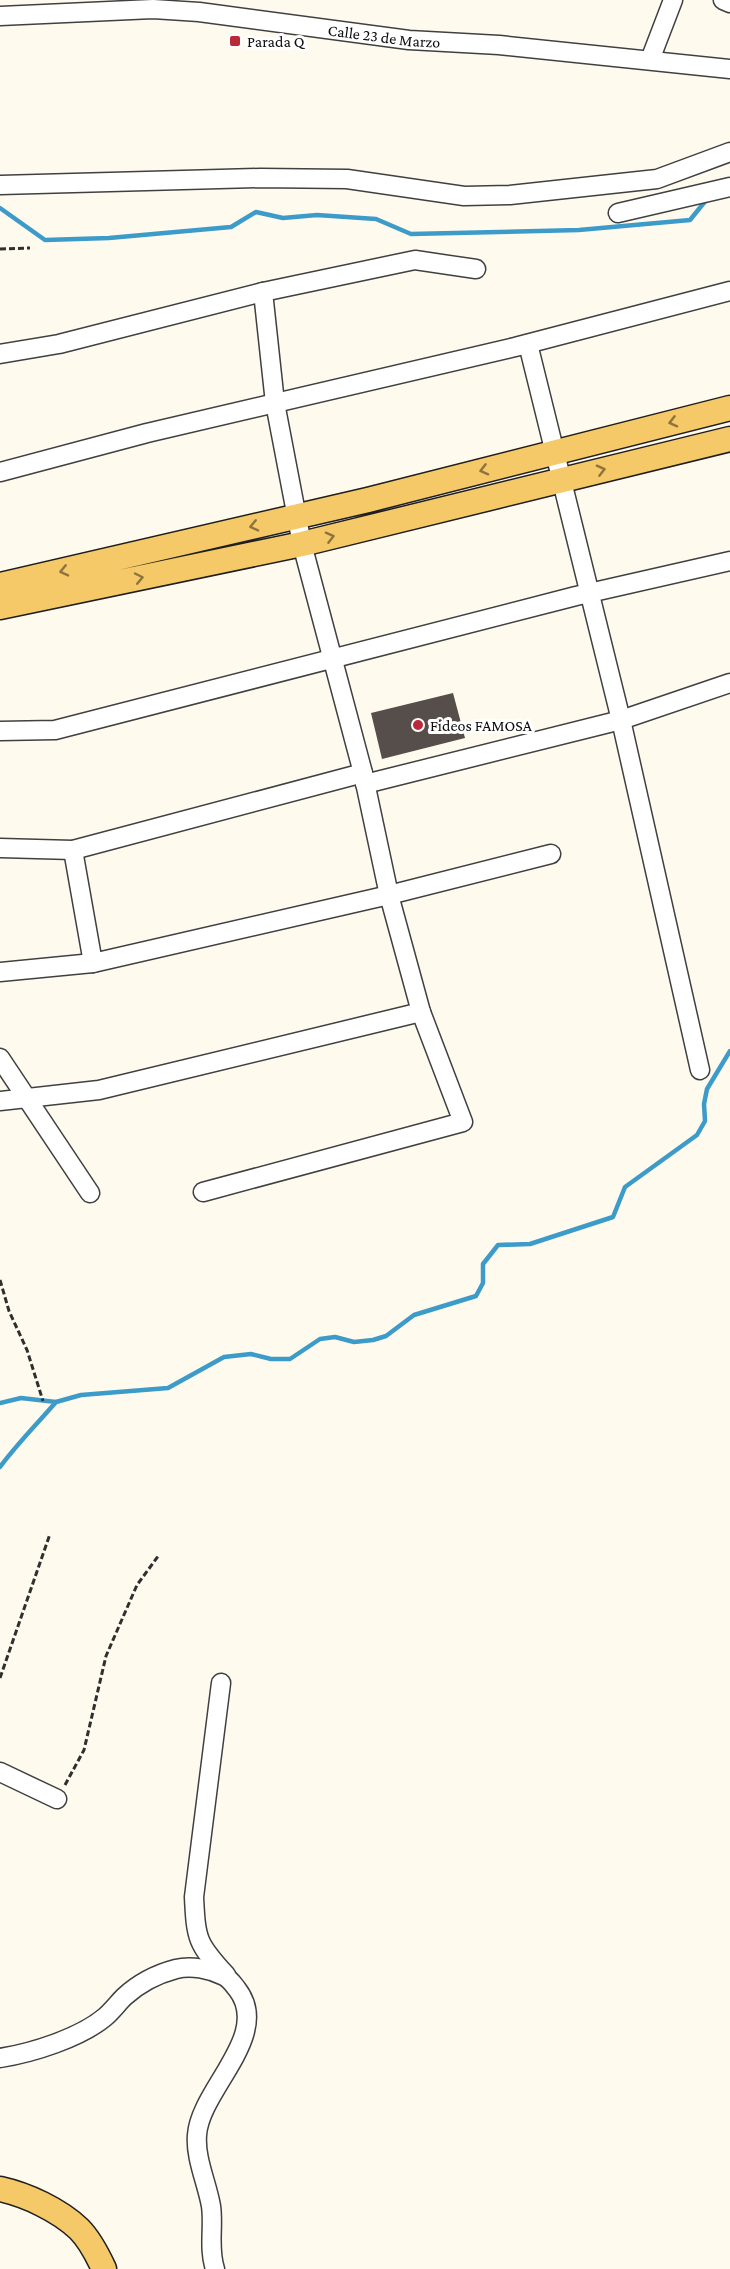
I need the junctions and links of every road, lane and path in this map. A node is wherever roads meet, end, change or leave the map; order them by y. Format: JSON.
{"nodes":[{"id":1,"x":674,"y":0,"type":"edge"},
{"id":2,"x":723,"y":0,"type":"edge"},
{"id":3,"x":730,"y":3,"type":"edge"},
{"id":4,"x":0,"y":16,"type":"edge"},
{"id":5,"x":650,"y":60,"type":"junction"},
{"id":6,"x":730,"y":69,"type":"edge"},
{"id":7,"x":730,"y":152,"type":"edge"},
{"id":8,"x":0,"y":185,"type":"edge"},
{"id":9,"x":730,"y":187,"type":"edge"},
{"id":10,"x":618,"y":213,"type":"dead end"},
{"id":11,"x":30,"y":248,"type":"dead end"},
{"id":12,"x":0,"y":249,"type":"edge"},
{"id":13,"x":476,"y":269,"type":"dead end"},
{"id":14,"x":730,"y":291,"type":"edge"},
{"id":15,"x":263,"y":292,"type":"junction"},
{"id":16,"x":528,"y":344,"type":"junction"},
{"id":17,"x":0,"y":354,"type":"edge"},
{"id":18,"x":275,"y":403,"type":"junction"},
{"id":19,"x":730,"y":408,"type":"edge"},
{"id":20,"x":730,"y":439,"type":"edge"},
{"id":21,"x":555,"y":452,"type":"junction"},
{"id":22,"x":0,"y":472,"type":"edge"},
{"id":23,"x":562,"y":480,"type":"junction"},
{"id":24,"x":297,"y":516,"type":"junction"},
{"id":25,"x":302,"y":544,"type":"junction"},
{"id":26,"x":730,"y":561,"type":"edge"},
{"id":27,"x":0,"y":585,"type":"edge"},
{"id":28,"x":590,"y":593,"type":"junction"},
{"id":29,"x":0,"y":607,"type":"edge"},
{"id":30,"x":332,"y":658,"type":"junction"},
{"id":31,"x":730,"y":683,"type":"edge"},
{"id":32,"x":621,"y":720,"type":"junction"},
{"id":33,"x":0,"y":731,"type":"edge"},
{"id":34,"x":364,"y":778,"type":"junction"},
{"id":35,"x":0,"y":848,"type":"edge"},
{"id":36,"x":74,"y":850,"type":"junction"},
{"id":37,"x":551,"y":854,"type":"dead end"},
{"id":38,"x":389,"y":895,"type":"junction"},
{"id":39,"x":93,"y":963,"type":"junction"},
{"id":40,"x":0,"y":972,"type":"edge"},
{"id":41,"x":421,"y":1012,"type":"junction"},
{"id":42,"x":0,"y":1058,"type":"edge"},
{"id":43,"x":700,"y":1070,"type":"dead end"},
{"id":44,"x":27,"y":1098,"type":"junction"},
{"id":45,"x":0,"y":1101,"type":"edge"},
{"id":46,"x":90,"y":1192,"type":"dead end"},
{"id":47,"x":203,"y":1192,"type":"dead end"},
{"id":48,"x":0,"y":1280,"type":"edge"},
{"id":49,"x":43,"y":1401,"type":"dead end"},
{"id":50,"x":50,"y":1534,"type":"dead end"},
{"id":51,"x":159,"y":1555,"type":"dead end"},
{"id":52,"x":0,"y":1678,"type":"edge"},
{"id":53,"x":221,"y":1683,"type":"dead end"},
{"id":54,"x":0,"y":1772,"type":"edge"},
{"id":55,"x":57,"y":1799,"type":"joint"},
{"id":56,"x":229,"y":1979,"type":"junction"},
{"id":57,"x":0,"y":2048,"type":"edge"},
{"id":58,"x":25,"y":2052,"type":"junction"},
{"id":59,"x":0,"y":2058,"type":"edge"},
{"id":60,"x":0,"y":2189,"type":"edge"},
{"id":61,"x":104,"y":2269,"type":"edge"},
{"id":62,"x":215,"y":2269,"type":"edge"}],
"edges":[{"from":1,"to":5,"type":"street"},
{"from":2,"to":3,"type":"street"},
{"from":4,"to":5,"type":"street","name":"Calle 23 de Marzo"},
{"from":5,"to":6,"type":"street","name":"Calle 23 de Marzo"},
{"from":7,"to":8,"type":"street"},
{"from":9,"to":10,"type":"street"},
{"from":11,"to":12,"type":"path"},
{"from":13,"to":15,"type":"street"},
{"from":14,"to":16,"type":"street"},
{"from":15,"to":17,"type":"street"},
{"from":15,"to":18,"type":"street"},
{"from":16,"to":18,"type":"street"},
{"from":16,"to":21,"type":"street"},
{"from":18,"to":22,"type":"street"},
{"from":18,"to":24,"type":"street"},
{"from":19,"to":21,"type":"main road","one_way":true},
{"from":23,"to":20,"type":"main road","one_way":true},
{"from":21,"to":23,"type":"street"},
{"from":21,"to":24,"type":"main road","one_way":true},
{"from":25,"to":23,"type":"main road","one_way":true},
{"from":23,"to":28,"type":"street"},
{"from":24,"to":25,"type":"street"},
{"from":24,"to":27,"type":"main road","one_way":true},
{"from":29,"to":25,"type":"main road","one_way":true},
{"from":25,"to":30,"type":"street"},
{"from":26,"to":28,"type":"street"},
{"from":28,"to":30,"type":"street"},
{"from":28,"to":32,"type":"street"},
{"from":30,"to":33,"type":"street"},
{"from":30,"to":34,"type":"street"},
{"from":31,"to":32,"type":"street"},
{"from":32,"to":34,"type":"street"},
{"from":32,"to":43,"type":"street"},
{"from":34,"to":36,"type":"street"},
{"from":34,"to":38,"type":"street"},
{"from":35,"to":36,"type":"street"},
{"from":36,"to":39,"type":"street"},
{"from":37,"to":38,"type":"street"},
{"from":38,"to":39,"type":"street"},
{"from":38,"to":41,"type":"street"},
{"from":39,"to":40,"type":"street"},
{"from":41,"to":44,"type":"street"},
{"from":41,"to":47,"type":"street"},
{"from":42,"to":44,"type":"street"},
{"from":44,"to":45,"type":"street"},
{"from":44,"to":46,"type":"street"},
{"from":48,"to":49,"type":"path"},
{"from":50,"to":52,"type":"path"},
{"from":51,"to":55,"type":"path"},
{"from":53,"to":56,"type":"street"},
{"from":54,"to":55,"type":"street"},
{"from":56,"to":58,"type":"street"},
{"from":56,"to":62,"type":"street"},
{"from":57,"to":58,"type":"street"},
{"from":58,"to":59,"type":"street"},
{"from":60,"to":61,"type":"main road"}]}
